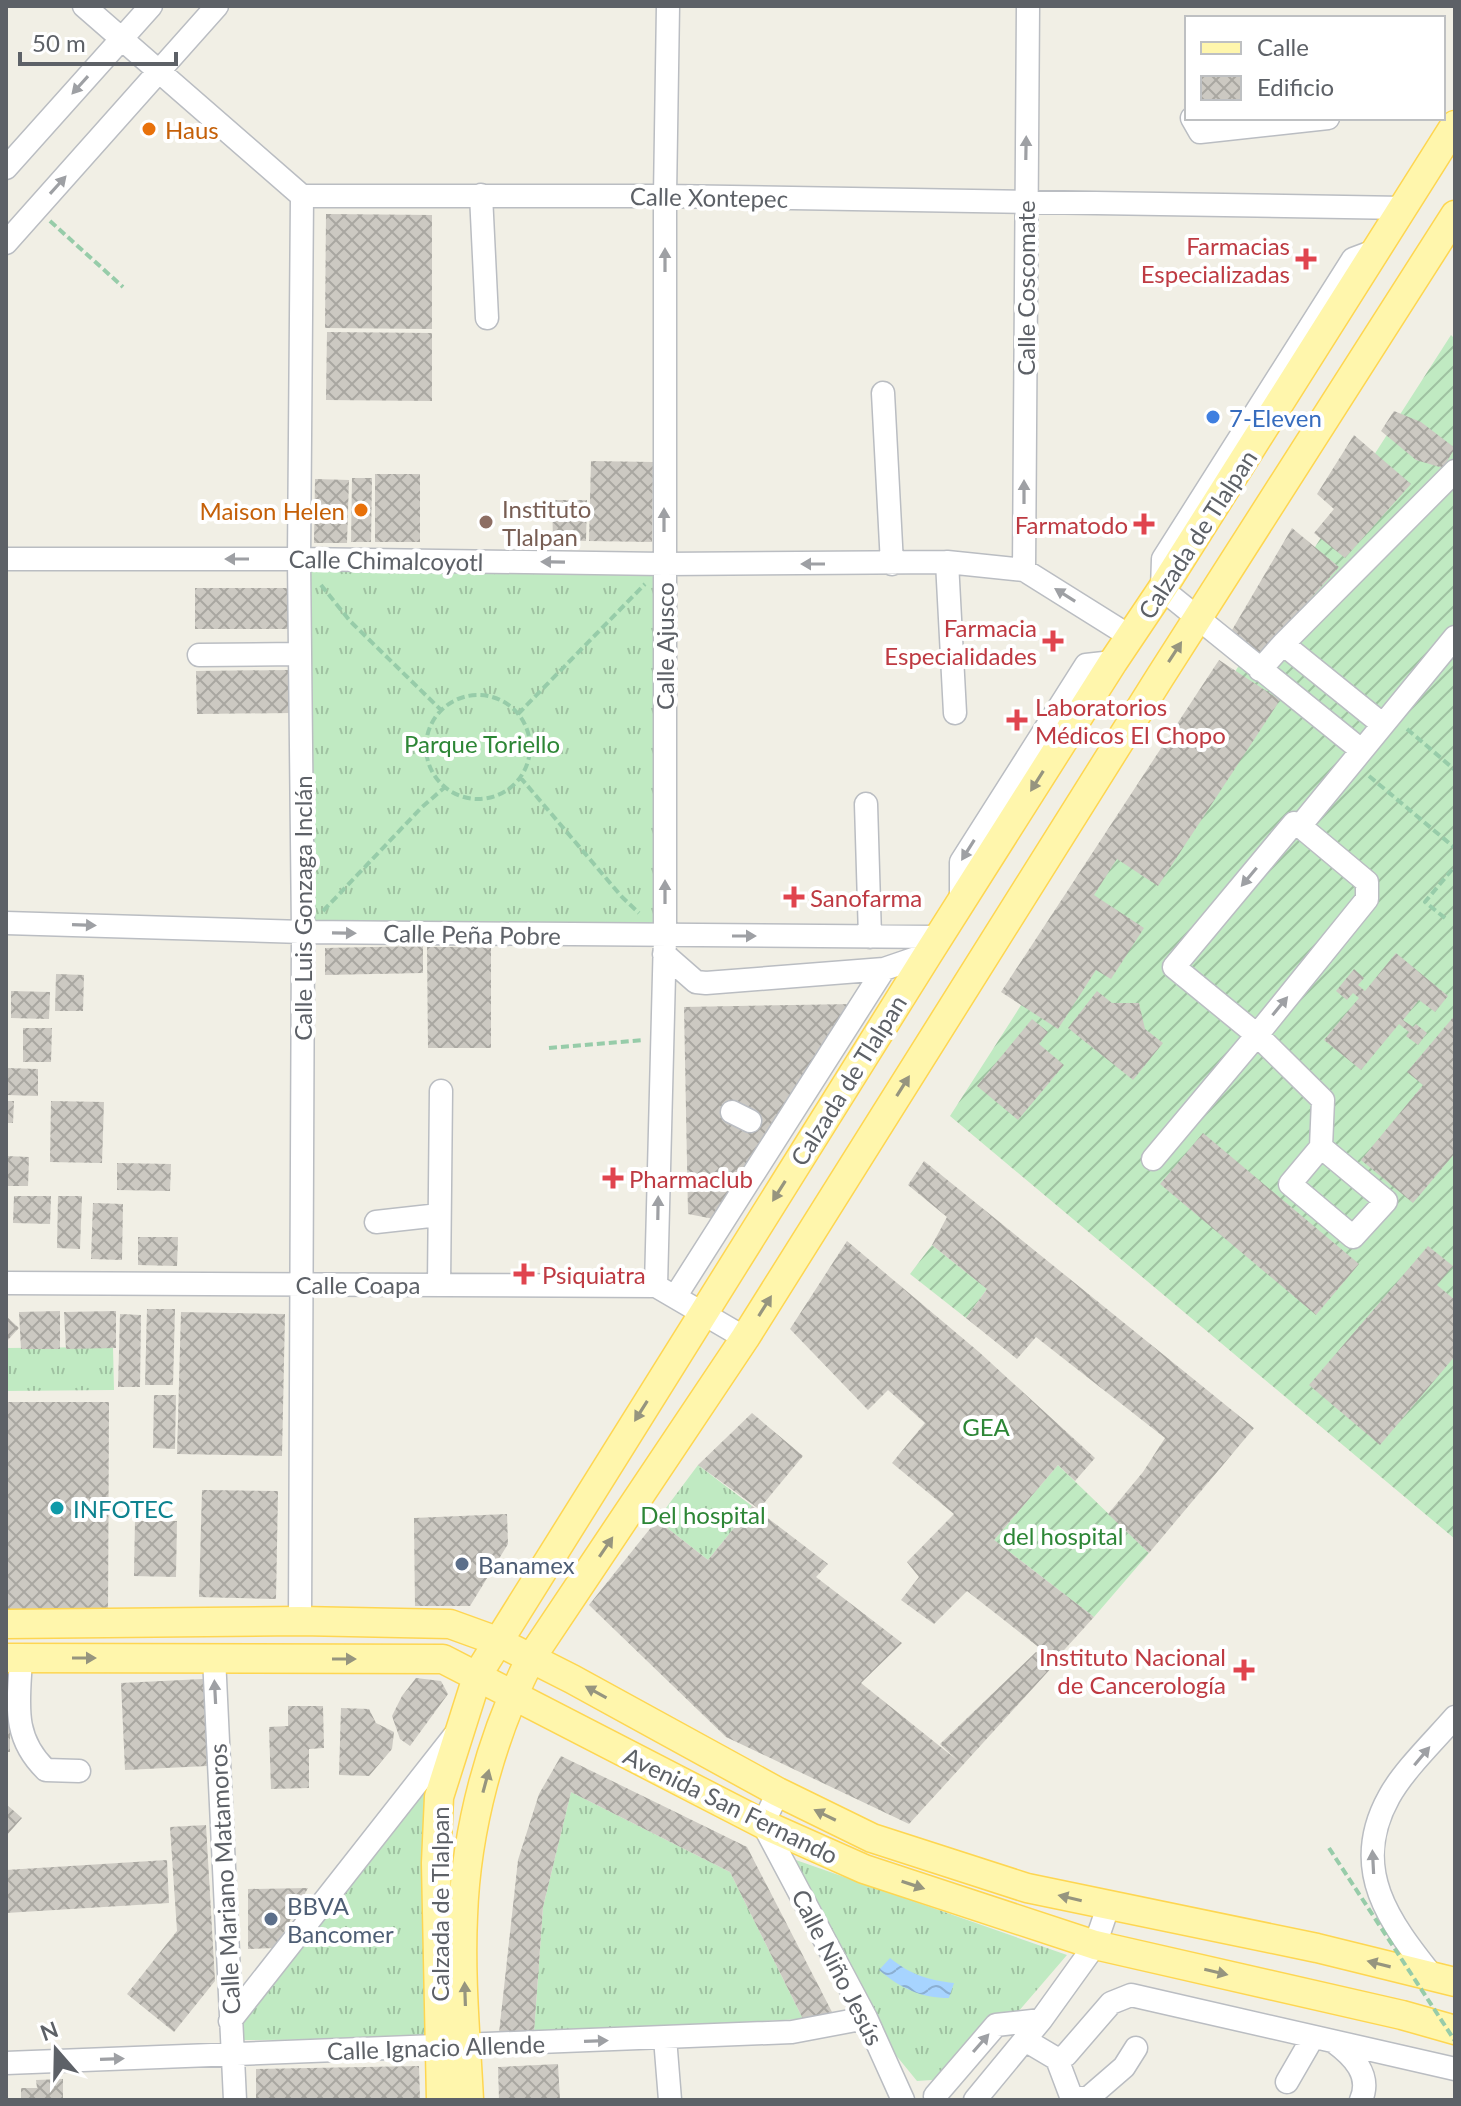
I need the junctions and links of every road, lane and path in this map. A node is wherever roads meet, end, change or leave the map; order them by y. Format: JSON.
{"nodes":[{"id":1,"x":84,"y":6,"type":"edge"},
{"id":2,"x":151,"y":6,"type":"edge"},
{"id":3,"x":217,"y":6,"type":"edge"},
{"id":4,"x":668,"y":6,"type":"edge"},
{"id":5,"x":1028,"y":6,"type":"edge"},
{"id":6,"x":121,"y":39,"type":"junction"},
{"id":7,"x":158,"y":72,"type":"junction"},
{"id":8,"x":1193,"y":120,"type":"edge"},
{"id":9,"x":1310,"y":120,"type":"edge"},
{"id":10,"x":1455,"y":122,"type":"edge"},
{"id":11,"x":6,"y":168,"type":"edge"},
{"id":12,"x":481,"y":195,"type":"junction"},
{"id":13,"x":302,"y":196,"type":"junction"},
{"id":14,"x":665,"y":196,"type":"junction"},
{"id":15,"x":1025,"y":202,"type":"junction"},
{"id":16,"x":1404,"y":208,"type":"junction"},
{"id":17,"x":36,"y":209,"type":"junction"},
{"id":18,"x":1455,"y":215,"type":"edge"},
{"id":19,"x":6,"y":243,"type":"edge"},
{"id":20,"x":123,"y":287,"type":"dead end"},
{"id":21,"x":487,"y":318,"type":"dead end"},
{"id":22,"x":883,"y":393,"type":"dead end"},
{"id":23,"x":1455,"y":471,"type":"edge"},
{"id":24,"x":6,"y":559,"type":"edge"},
{"id":25,"x":299,"y":559,"type":"junction"},
{"id":26,"x":947,"y":562,"type":"junction"},
{"id":27,"x":664,"y":564,"type":"junction"},
{"id":28,"x":892,"y":564,"type":"junction"},
{"id":29,"x":1024,"y":570,"type":"junction"},
{"id":30,"x":1162,"y":589,"type":"junction"},
{"id":31,"x":1197,"y":618,"type":"junction"},
{"id":32,"x":1131,"y":637,"type":"junction"},
{"id":33,"x":1455,"y":637,"type":"edge"},
{"id":34,"x":1283,"y":644,"type":"junction"},
{"id":35,"x":300,"y":654,"type":"junction"},
{"id":36,"x":199,"y":655,"type":"dead end"},
{"id":37,"x":1260,"y":670,"type":"junction"},
{"id":38,"x":441,"y":710,"type":"junction"},
{"id":39,"x":955,"y":713,"type":"dead end"},
{"id":40,"x":518,"y":714,"type":"junction"},
{"id":41,"x":1386,"y":719,"type":"junction"},
{"id":42,"x":1356,"y":756,"type":"junction"},
{"id":43,"x":1455,"y":770,"type":"edge"},
{"id":44,"x":520,"y":777,"type":"junction"},
{"id":45,"x":445,"y":787,"type":"junction"},
{"id":46,"x":866,"y":804,"type":"dead end"},
{"id":47,"x":1300,"y":826,"type":"junction"},
{"id":48,"x":1455,"y":848,"type":"edge"},
{"id":49,"x":1455,"y":866,"type":"edge"},
{"id":50,"x":1445,"y":918,"type":"dead end"},
{"id":51,"x":6,"y":923,"type":"edge"},
{"id":52,"x":303,"y":932,"type":"junction"},
{"id":53,"x":870,"y":937,"type":"junction"},
{"id":54,"x":664,"y":945,"type":"junction"},
{"id":55,"x":933,"y":945,"type":"junction"},
{"id":56,"x":884,"y":969,"type":"junction"},
{"id":57,"x":1257,"y":1035,"type":"junction"},
{"id":58,"x":662,"y":1038,"type":"junction"},
{"id":59,"x":549,"y":1048,"type":"dead end"},
{"id":60,"x":441,"y":1091,"type":"dead end"},
{"id":61,"x":1321,"y":1147,"type":"dead end"},
{"id":62,"x":1153,"y":1159,"type":"dead end"},
{"id":63,"x":439,"y":1215,"type":"junction"},
{"id":64,"x":376,"y":1222,"type":"dead end"},
{"id":65,"x":6,"y":1283,"type":"edge"},
{"id":66,"x":301,"y":1284,"type":"junction"},
{"id":67,"x":439,"y":1285,"type":"junction"},
{"id":68,"x":666,"y":1291,"type":"junction"},
{"id":69,"x":703,"y":1313,"type":"junction"},
{"id":70,"x":745,"y":1338,"type":"junction"},
{"id":71,"x":300,"y":1621,"type":"junction"},
{"id":72,"x":6,"y":1624,"type":"edge"},
{"id":73,"x":497,"y":1641,"type":"junction"},
{"id":74,"x":214,"y":1657,"type":"junction"},
{"id":75,"x":14,"y":1658,"type":"edge"},
{"id":76,"x":531,"y":1658,"type":"junction"},
{"id":77,"x":478,"y":1674,"type":"junction"},
{"id":78,"x":513,"y":1694,"type":"junction"},
{"id":79,"x":1455,"y":1717,"type":"edge"},
{"id":80,"x":458,"y":1730,"type":"junction"},
{"id":81,"x":79,"y":1771,"type":"dead end"},
{"id":82,"x":778,"y":1792,"type":"junction"},
{"id":83,"x":763,"y":1824,"type":"junction"},
{"id":84,"x":1329,"y":1848,"type":"dead end"},
{"id":85,"x":1108,"y":1907,"type":"junction"},
{"id":86,"x":1156,"y":1915,"type":"junction"},
{"id":87,"x":1095,"y":1945,"type":"junction"},
{"id":88,"x":1156,"y":1958,"type":"junction"},
{"id":89,"x":1445,"y":1980,"type":"edge"},
{"id":90,"x":866,"y":2018,"type":"junction"},
{"id":91,"x":1041,"y":2020,"type":"junction"},
{"id":92,"x":230,"y":2021,"type":"junction"},
{"id":93,"x":1455,"y":2030,"type":"edge"},
{"id":94,"x":665,"y":2038,"type":"junction"},
{"id":95,"x":1323,"y":2039,"type":"junction"},
{"id":96,"x":1025,"y":2040,"type":"junction"},
{"id":97,"x":1455,"y":2041,"type":"edge"},
{"id":98,"x":453,"y":2047,"type":"junction"},
{"id":99,"x":1136,"y":2048,"type":"dead end"},
{"id":100,"x":231,"y":2054,"type":"junction"},
{"id":101,"x":1057,"y":2059,"type":"junction"},
{"id":102,"x":6,"y":2063,"type":"edge"},
{"id":103,"x":1455,"y":2069,"type":"edge"},
{"id":104,"x":1287,"y":2082,"type":"dead end"},
{"id":105,"x":900,"y":2090,"type":"edge"},
{"id":106,"x":979,"y":2095,"type":"edge"},
{"id":107,"x":935,"y":2096,"type":"junction"},
{"id":108,"x":235,"y":2100,"type":"edge"},
{"id":109,"x":441,"y":2100,"type":"edge"},
{"id":110,"x":469,"y":2100,"type":"edge"},
{"id":111,"x":670,"y":2100,"type":"edge"},
{"id":112,"x":1361,"y":2100,"type":"edge"}],
"edges":[{"from":1,"to":6,"type":"street"},
{"from":2,"to":6,"type":"street"},
{"from":3,"to":7,"type":"street"},
{"from":4,"to":14,"type":"street","name":"Calle Ajusco"},
{"from":15,"to":5,"type":"street","name":"Calle Coscomate","one_way":true},
{"from":6,"to":7,"type":"street"},
{"from":6,"to":11,"type":"street","one_way":true},
{"from":7,"to":13,"type":"street"},
{"from":17,"to":7,"type":"street","one_way":true},
{"from":8,"to":9,"type":"street"},
{"from":10,"to":16,"type":"main road","name":"Calzada de Tlalpan"},
{"from":12,"to":13,"type":"street","name":"Calle Xontepec"},
{"from":12,"to":14,"type":"street","name":"Calle Xontepec"},
{"from":12,"to":21,"type":"street"},
{"from":13,"to":25,"type":"street","name":"Calle Luis Gonzaga Inclán"},
{"from":14,"to":15,"type":"street","name":"Calle Xontepec"},
{"from":27,"to":14,"type":"street","name":"Calle Ajusco","one_way":true},
{"from":15,"to":16,"type":"street","name":"Calle Xontepec"},
{"from":29,"to":15,"type":"street","name":"Calle Coscomate","one_way":true},
{"from":16,"to":30,"type":"main road","name":"Calzada de Tlalpan"},
{"from":17,"to":19,"type":"street"},
{"from":17,"to":20,"type":"path"},
{"from":18,"to":31,"type":"main road","name":"Calzada de Tlalpan"},
{"from":22,"to":28,"type":"street"},
{"from":23,"to":34,"type":"street"},
{"from":25,"to":24,"type":"street","name":"Calle Chimalcoyotl","one_way":true},
{"from":27,"to":25,"type":"street","name":"Calle Chimalcoyotl","one_way":true},
{"from":25,"to":35,"type":"street","name":"Calle Luis Gonzaga Inclán"},
{"from":25,"to":38,"type":"path"},
{"from":26,"to":28,"type":"street","name":"Calle Chimalcoyotl"},
{"from":26,"to":29,"type":"street","name":"Calle Chimalcoyotl"},
{"from":26,"to":39,"type":"street"},
{"from":28,"to":27,"type":"street","name":"Calle Chimalcoyotl","one_way":true},
{"from":27,"to":40,"type":"path"},
{"from":54,"to":27,"type":"street","name":"Calle Ajusco","one_way":true},
{"from":32,"to":29,"type":"street","name":"Calle Chimalcoyotl","one_way":true},
{"from":30,"to":31,"type":"street"},
{"from":30,"to":32,"type":"main road","name":"Calzada de Tlalpan"},
{"from":31,"to":37,"type":"street"},
{"from":70,"to":31,"type":"main road","name":"Calzada de Tlalpan","one_way":true},
{"from":32,"to":55,"type":"main road","name":"Calzada de Tlalpan","one_way":true},
{"from":33,"to":41,"type":"street"},
{"from":34,"to":37,"type":"street"},
{"from":34,"to":41,"type":"street"},
{"from":35,"to":36,"type":"street"},
{"from":35,"to":52,"type":"street","name":"Calle Luis Gonzaga Inclán"},
{"from":37,"to":42,"type":"street"},
{"from":38,"to":40,"type":"path"},
{"from":38,"to":45,"type":"path"},
{"from":40,"to":44,"type":"path"},
{"from":41,"to":42,"type":"street"},
{"from":41,"to":43,"type":"path"},
{"from":42,"to":47,"type":"street"},
{"from":42,"to":48,"type":"path"},
{"from":44,"to":45,"type":"path"},
{"from":44,"to":54,"type":"path"},
{"from":45,"to":52,"type":"path"},
{"from":46,"to":53,"type":"street"},
{"from":57,"to":47,"type":"street","one_way":true},
{"from":47,"to":57,"type":"street","one_way":true},
{"from":49,"to":50,"type":"path"},
{"from":51,"to":52,"type":"street","name":"Calle Peña Pobre","one_way":true},
{"from":52,"to":54,"type":"street","name":"Calle Peña Pobre","one_way":true},
{"from":52,"to":66,"type":"street","name":"Calle Luis Gonzaga Inclán"},
{"from":54,"to":53,"type":"street","name":"Calle Peña Pobre","one_way":true},
{"from":53,"to":55,"type":"street","name":"Calle Peña Pobre"},
{"from":54,"to":56,"type":"street"},
{"from":54,"to":58,"type":"street","name":"Calle Ajusco"},
{"from":55,"to":56,"type":"street"},
{"from":55,"to":69,"type":"main road","name":"Calzada de Tlalpan","one_way":true},
{"from":56,"to":68,"type":"street"},
{"from":57,"to":61,"type":"street"},
{"from":57,"to":62,"type":"street"},
{"from":58,"to":59,"type":"path"},
{"from":68,"to":58,"type":"street","name":"Calle Ajusco","one_way":true},
{"from":60,"to":63,"type":"street"},
{"from":63,"to":64,"type":"street"},
{"from":63,"to":67,"type":"street"},
{"from":65,"to":66,"type":"street","name":"Calle Coapa"},
{"from":66,"to":67,"type":"street","name":"Calle Coapa"},
{"from":66,"to":71,"type":"street","name":"Calle Luis Gonzaga Inclán"},
{"from":67,"to":68,"type":"street","name":"Calle Coapa"},
{"from":68,"to":69,"type":"street","name":"Calle Coapa"},
{"from":69,"to":70,"type":"street","name":"Calle Coapa"},
{"from":69,"to":73,"type":"main road","name":"Calzada de Tlalpan","one_way":true},
{"from":76,"to":70,"type":"main road","name":"Calzada de Tlalpan","one_way":true},
{"from":71,"to":72,"type":"main road","name":"Avenida San Fernando"},
{"from":71,"to":73,"type":"main road","name":"Avenida San Fernando"},
{"from":73,"to":76,"type":"main road","name":"Avenida San Fernando"},
{"from":73,"to":77,"type":"main road","name":"Calzada de Tlalpan"},
{"from":75,"to":74,"type":"main road","name":"Avenida San Fernando","one_way":true},
{"from":74,"to":77,"type":"main road","name":"Avenida San Fernando","one_way":true},
{"from":92,"to":74,"type":"street","name":"Calle Mariano Matamoros","one_way":true},
{"from":75,"to":81,"type":"street"},
{"from":76,"to":78,"type":"main road","name":"Calzada de Tlalpan"},
{"from":82,"to":76,"type":"main road","name":"Avenida San Fernando","one_way":true},
{"from":77,"to":78,"type":"main road","name":"Avenida San Fernando"},
{"from":77,"to":80,"type":"main road","name":"Calzada de Tlalpan"},
{"from":78,"to":83,"type":"main road","name":"Avenida San Fernando"},
{"from":98,"to":78,"type":"main road","name":"Calzada de Tlalpan","one_way":true},
{"from":89,"to":79,"type":"street","one_way":true},
{"from":80,"to":92,"type":"street"},
{"from":80,"to":98,"type":"main road","name":"Calzada de Tlalpan"},
{"from":82,"to":83,"type":"street"},
{"from":85,"to":82,"type":"main road","name":"Avenida San Fernando","one_way":true},
{"from":83,"to":87,"type":"main road","name":"Avenida San Fernando","one_way":true},
{"from":83,"to":90,"type":"street","name":"Calle Niño Jesús"},
{"from":84,"to":97,"type":"path","bridge":true},
{"from":85,"to":86,"type":"main road","name":"Avenida San Fernando"},
{"from":85,"to":87,"type":"street"},
{"from":86,"to":88,"type":"main road"},
{"from":89,"to":86,"type":"main road","name":"Avenida San Fernando","one_way":true},
{"from":87,"to":88,"type":"main road","name":"Avenida San Fernando"},
{"from":87,"to":91,"type":"street"},
{"from":88,"to":93,"type":"main road","name":"Avenida San Fernando","one_way":true},
{"from":90,"to":94,"type":"street","name":"Calle Ignacio Allende"},
{"from":90,"to":105,"type":"street","name":"Calle Niño Jesús"},
{"from":91,"to":96,"type":"street"},
{"from":107,"to":91,"type":"street","one_way":true},
{"from":92,"to":100,"type":"street","name":"Calle Mariano Matamoros"},
{"from":98,"to":94,"type":"street","name":"Calle Ignacio Allende","one_way":true},
{"from":94,"to":111,"type":"street"},
{"from":95,"to":101,"type":"street"},
{"from":95,"to":103,"type":"street"},
{"from":95,"to":104,"type":"street"},
{"from":95,"to":112,"type":"street"},
{"from":96,"to":101,"type":"street"},
{"from":96,"to":106,"type":"street"},
{"from":98,"to":100,"type":"street","name":"Calle Ignacio Allende"},
{"from":98,"to":109,"type":"main road","name":"Calzada de Tlalpan"},
{"from":98,"to":110,"type":"main road","name":"Calzada de Tlalpan"},
{"from":99,"to":101,"type":"street"},
{"from":102,"to":100,"type":"street","name":"Calle Ignacio Allende","one_way":true},
{"from":100,"to":108,"type":"street","name":"Calle Mariano Matamoros"},
{"from":105,"to":107,"type":"street"},
{"from":106,"to":107,"type":"street"}]}
